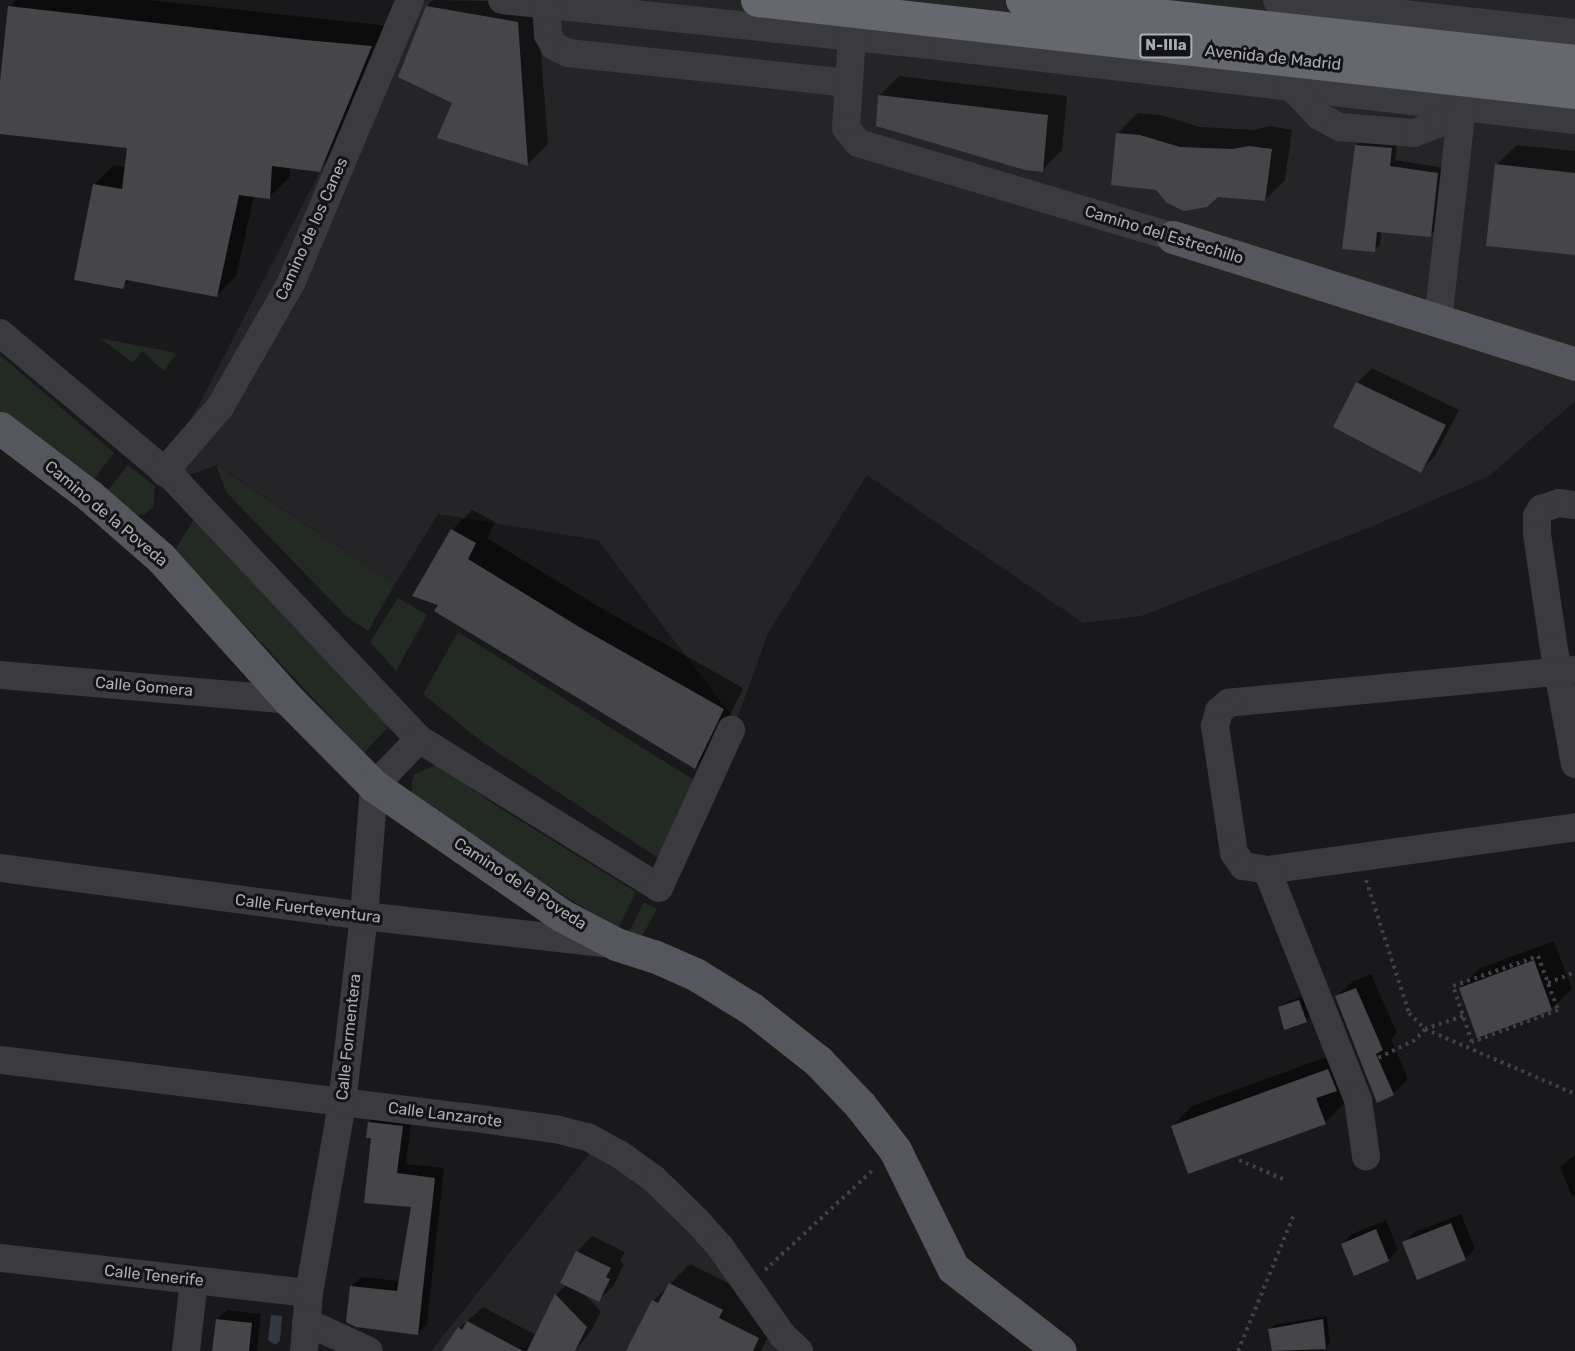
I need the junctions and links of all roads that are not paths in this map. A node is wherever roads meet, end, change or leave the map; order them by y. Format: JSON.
{"nodes":[{"id":1,"x":410,"y":0,"type":"edge"},
{"id":2,"x":502,"y":0,"type":"edge"},
{"id":3,"x":757,"y":0,"type":"edge"},
{"id":4,"x":1022,"y":0,"type":"edge"},
{"id":5,"x":1277,"y":0,"type":"edge"},
{"id":6,"x":546,"y":5,"type":"junction"},
{"id":7,"x":1575,"y":33,"type":"edge"},
{"id":8,"x":852,"y":37,"type":"junction"},
{"id":9,"x":1575,"y":62,"type":"edge"},
{"id":10,"x":848,"y":84,"type":"junction"},
{"id":11,"x":1575,"y":92,"type":"edge"},
{"id":12,"x":1462,"y":108,"type":"junction"},
{"id":13,"x":1575,"y":120,"type":"edge"},
{"id":14,"x":1173,"y":237,"type":"joint"},
{"id":15,"x":1438,"y":321,"type":"junction"},
{"id":16,"x":0,"y":333,"type":"edge"},
{"id":17,"x":1575,"y":364,"type":"edge"},
{"id":18,"x":0,"y":428,"type":"edge"},
{"id":19,"x":164,"y":471,"type":"junction"},
{"id":20,"x":1575,"y":505,"type":"edge"},
{"id":21,"x":1569,"y":664,"type":"edge"},
{"id":22,"x":0,"y":675,"type":"edge"},
{"id":23,"x":289,"y":700,"type":"junction"},
{"id":24,"x":1571,"y":715,"type":"edge"},
{"id":25,"x":730,"y":730,"type":"dead end"},
{"id":26,"x":419,"y":739,"type":"junction"},
{"id":27,"x":1575,"y":764,"type":"edge"},
{"id":28,"x":374,"y":786,"type":"junction"},
{"id":29,"x":1575,"y":827,"type":"edge"},
{"id":30,"x":0,"y":868,"type":"edge"},
{"id":31,"x":1267,"y":870,"type":"junction"},
{"id":32,"x":364,"y":916,"type":"junction"},
{"id":33,"x":616,"y":944,"type":"junction"},
{"id":34,"x":0,"y":1060,"type":"edge"},
{"id":35,"x":342,"y":1103,"type":"junction"},
{"id":36,"x":1366,"y":1156,"type":"dead end"},
{"id":37,"x":0,"y":1262,"type":"edge"},
{"id":38,"x":194,"y":1280,"type":"junction"},
{"id":39,"x":309,"y":1293,"type":"junction"},
{"id":40,"x":306,"y":1322,"type":"junction"},
{"id":41,"x":1058,"y":1350,"type":"edge"},
{"id":42,"x":186,"y":1351,"type":"edge"},
{"id":43,"x":304,"y":1351,"type":"edge"},
{"id":44,"x":369,"y":1351,"type":"edge"},
{"id":45,"x":799,"y":1351,"type":"edge"}],
"edges":[{"from":1,"to":19,"type":"street","name":"Camino de los Canes"},
{"from":2,"to":6,"type":"street"},
{"from":3,"to":11,"type":"highway","name":"Avenida de Madrid","number":"N-IIIa"},
{"from":4,"to":9,"type":"highway","name":"Avenida de Madrid","number":"N-IIIa"},
{"from":5,"to":7,"type":"street"},
{"from":6,"to":8,"type":"street"},
{"from":6,"to":10,"type":"street"},
{"from":8,"to":10,"type":"street","name":"Camino del Estrechillo"},
{"from":8,"to":12,"type":"street"},
{"from":10,"to":14,"type":"street","name":"Camino del Estrechillo"},
{"from":12,"to":13,"type":"street"},
{"from":12,"to":15,"type":"street"},
{"from":14,"to":15,"type":"main road","name":"Camino del Estrechillo"},
{"from":15,"to":17,"type":"main road","name":"Camino del Estrechillo"},
{"from":16,"to":19,"type":"street"},
{"from":18,"to":23,"type":"main road","name":"Camino de la Poveda"},
{"from":19,"to":26,"type":"street"},
{"from":20,"to":21,"type":"street"},
{"from":21,"to":24,"type":"street"},
{"from":21,"to":31,"type":"street"},
{"from":22,"to":23,"type":"street","name":"Calle Gomera"},
{"from":23,"to":28,"type":"main road","name":"Camino de la Poveda"},
{"from":24,"to":27,"type":"street"},
{"from":25,"to":26,"type":"street"},
{"from":26,"to":28,"type":"street"},
{"from":28,"to":32,"type":"street","name":"Calle Formentera"},
{"from":28,"to":33,"type":"main road","name":"Camino de la Poveda"},
{"from":29,"to":31,"type":"street"},
{"from":30,"to":32,"type":"street","name":"Calle Fuerteventura"},
{"from":31,"to":36,"type":"street"},
{"from":32,"to":33,"type":"street","name":"Calle Fuerteventura"},
{"from":32,"to":35,"type":"street","name":"Calle Formentera"},
{"from":33,"to":41,"type":"main road","name":"Camino de la Poveda"},
{"from":34,"to":35,"type":"street","name":"Calle Lanzarote"},
{"from":35,"to":39,"type":"street","name":"Calle Formentera"},
{"from":35,"to":45,"type":"street","name":"Calle Lanzarote"},
{"from":37,"to":38,"type":"street","name":"Calle Tenerife"},
{"from":38,"to":39,"type":"street","name":"Calle Tenerife"},
{"from":38,"to":42,"type":"street"},
{"from":39,"to":40,"type":"street","name":"Calle Formentera"},
{"from":40,"to":43,"type":"street","name":"Calle Formentera"},
{"from":40,"to":44,"type":"street"}]}
